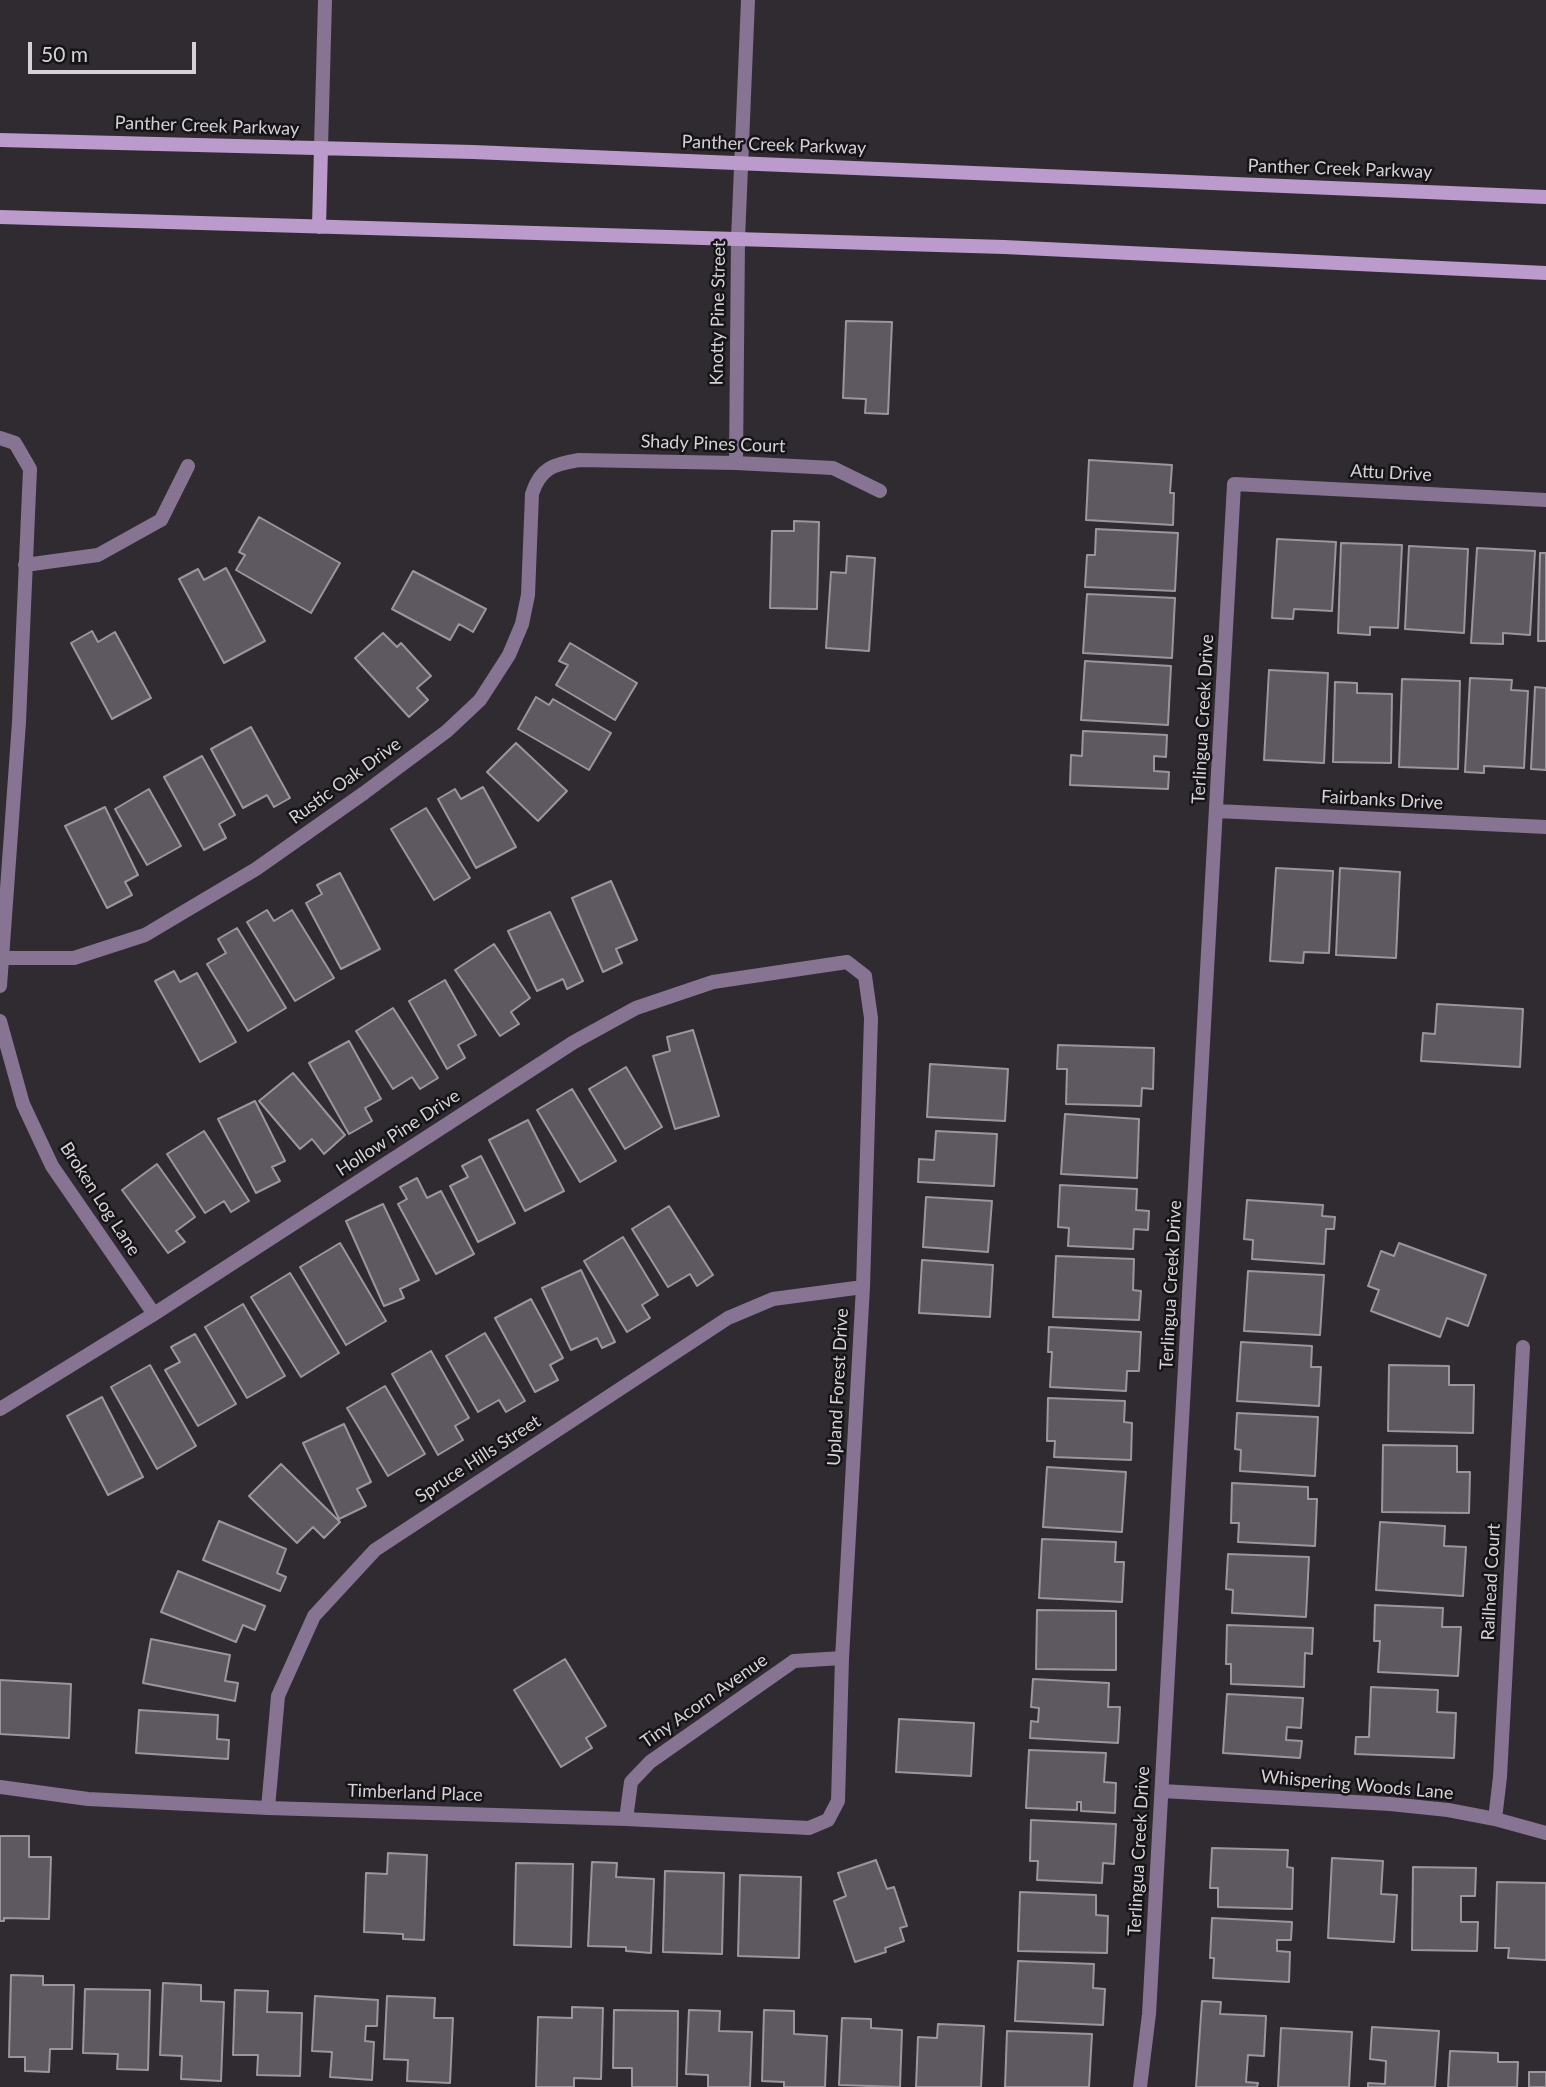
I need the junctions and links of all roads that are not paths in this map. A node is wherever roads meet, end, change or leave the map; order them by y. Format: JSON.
{"nodes":[{"id":1,"x":325,"y":0,"type":"edge"},
{"id":2,"x":748,"y":0,"type":"edge"},
{"id":3,"x":0,"y":140,"type":"edge"},
{"id":4,"x":321,"y":148,"type":"junction"},
{"id":5,"x":741,"y":163,"type":"junction"},
{"id":6,"x":1546,"y":197,"type":"edge"},
{"id":7,"x":0,"y":217,"type":"edge"},
{"id":8,"x":319,"y":227,"type":"junction"},
{"id":9,"x":738,"y":239,"type":"junction"},
{"id":10,"x":1546,"y":273,"type":"edge"},
{"id":11,"x":0,"y":438,"type":"edge"},
{"id":12,"x":736,"y":463,"type":"junction"},
{"id":13,"x":187,"y":466,"type":"dead end"},
{"id":14,"x":542,"y":472,"type":"joint"},
{"id":15,"x":1234,"y":484,"type":"joint"},
{"id":16,"x":880,"y":491,"type":"dead end"},
{"id":17,"x":1546,"y":500,"type":"edge"},
{"id":18,"x":25,"y":565,"type":"junction"},
{"id":19,"x":1217,"y":811,"type":"junction"},
{"id":20,"x":1546,"y":827,"type":"edge"},
{"id":21,"x":2,"y":958,"type":"edge"},
{"id":22,"x":847,"y":962,"type":"joint"},
{"id":23,"x":0,"y":986,"type":"edge"},
{"id":24,"x":0,"y":1021,"type":"edge"},
{"id":25,"x":863,"y":1287,"type":"junction"},
{"id":26,"x":153,"y":1314,"type":"junction"},
{"id":27,"x":1523,"y":1346,"type":"dead end"},
{"id":28,"x":0,"y":1409,"type":"edge"},
{"id":29,"x":842,"y":1658,"type":"junction"},
{"id":30,"x":0,"y":1787,"type":"edge"},
{"id":31,"x":1162,"y":1791,"type":"junction"},
{"id":32,"x":268,"y":1808,"type":"junction"},
{"id":33,"x":626,"y":1819,"type":"junction"},
{"id":34,"x":1495,"y":1819,"type":"junction"},
{"id":35,"x":828,"y":1820,"type":"joint"},
{"id":36,"x":1546,"y":1833,"type":"edge"},
{"id":37,"x":1140,"y":2087,"type":"edge"}],
"edges":[{"from":1,"to":4,"type":"street"},
{"from":2,"to":5,"type":"street","name":"Knotty Pine Street"},
{"from":3,"to":4,"type":"main road","name":"Panther Creek Parkway"},
{"from":4,"to":5,"type":"main road","name":"Panther Creek Parkway"},
{"from":4,"to":8,"type":"main road"},
{"from":5,"to":6,"type":"main road","name":"Panther Creek Parkway"},
{"from":5,"to":9,"type":"street","name":"Knotty Pine Street"},
{"from":7,"to":8,"type":"main road"},
{"from":8,"to":9,"type":"main road"},
{"from":9,"to":10,"type":"main road"},
{"from":9,"to":12,"type":"street","name":"Knotty Pine Street"},
{"from":11,"to":18,"type":"street"},
{"from":12,"to":14,"type":"street","name":"Shady Pines Court"},
{"from":12,"to":16,"type":"street","name":"Shady Pines Court"},
{"from":13,"to":18,"type":"street"},
{"from":14,"to":21,"type":"street","name":"Rustic Oak Drive"},
{"from":15,"to":17,"type":"street","name":"Attu Drive"},
{"from":15,"to":19,"type":"street","name":"Terlingua Creek Drive"},
{"from":18,"to":21,"type":"street"},
{"from":19,"to":20,"type":"street","name":"Fairbanks Drive"},
{"from":19,"to":31,"type":"street","name":"Terlingua Creek Drive"},
{"from":21,"to":23,"type":"street"},
{"from":22,"to":25,"type":"street","name":"Upland Forest Drive"},
{"from":22,"to":26,"type":"street","name":"Hollow Pine Drive"},
{"from":24,"to":26,"type":"street","name":"Broken Log Lane"},
{"from":25,"to":29,"type":"street","name":"Upland Forest Drive"},
{"from":25,"to":32,"type":"street","name":"Spruce Hills Street"},
{"from":26,"to":28,"type":"street","name":"Hollow Pine Drive"},
{"from":27,"to":34,"type":"street","name":"Railhead Court"},
{"from":29,"to":33,"type":"street","name":"Tiny Acorn Avenue"},
{"from":29,"to":35,"type":"street","name":"Upland Forest Drive"},
{"from":30,"to":32,"type":"street","name":"Timberland Place"},
{"from":31,"to":34,"type":"street","name":"Whispering Woods Lane"},
{"from":31,"to":37,"type":"street","name":"Terlingua Creek Drive"},
{"from":32,"to":33,"type":"street","name":"Timberland Place"},
{"from":33,"to":35,"type":"street","name":"Timberland Place"},
{"from":34,"to":36,"type":"street","name":"Whispering Woods Lane"}]}
